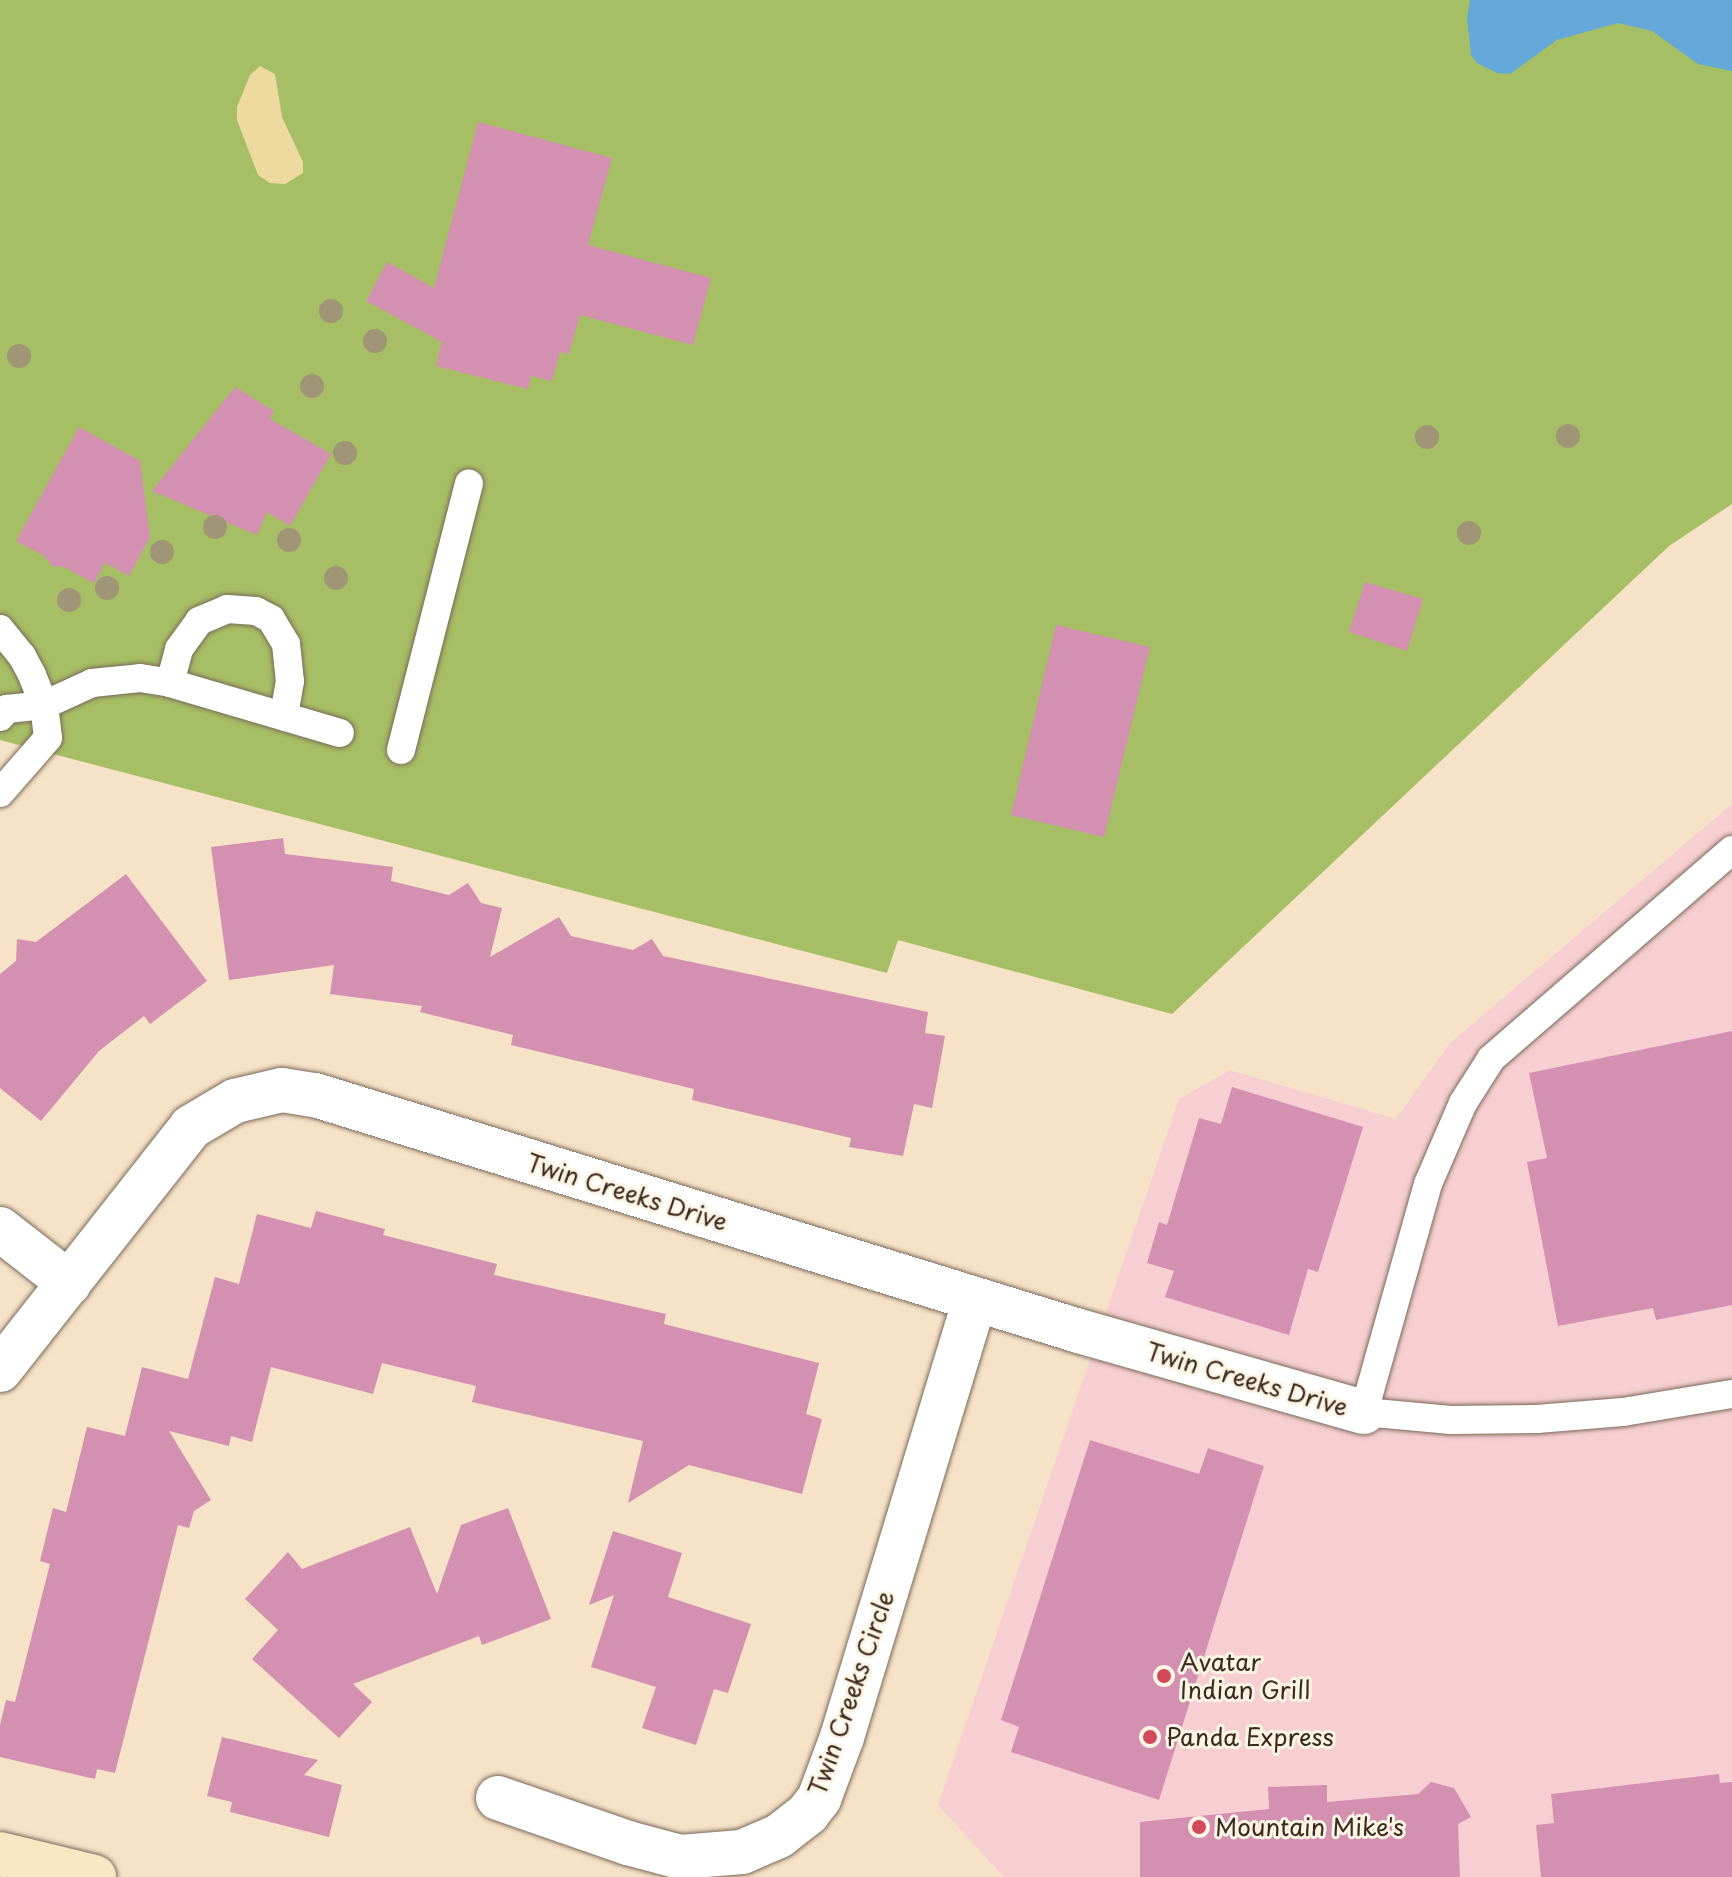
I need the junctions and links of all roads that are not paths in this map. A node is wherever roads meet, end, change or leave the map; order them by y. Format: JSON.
{"nodes":[{"id":1,"x":469,"y":484,"type":"dead end"},
{"id":2,"x":0,"y":629,"type":"edge"},
{"id":3,"x":170,"y":683,"type":"junction"},
{"id":4,"x":44,"y":705,"type":"junction"},
{"id":5,"x":284,"y":716,"type":"junction"},
{"id":6,"x":0,"y":717,"type":"edge"},
{"id":7,"x":340,"y":733,"type":"dead end"},
{"id":8,"x":401,"y":750,"type":"dead end"},
{"id":9,"x":0,"y":793,"type":"edge"},
{"id":10,"x":1732,"y":850,"type":"edge"},
{"id":11,"x":0,"y":1229,"type":"edge"},
{"id":12,"x":69,"y":1283,"type":"junction"},
{"id":13,"x":975,"y":1300,"type":"junction"},
{"id":14,"x":0,"y":1370,"type":"edge"},
{"id":15,"x":1732,"y":1394,"type":"edge"},
{"id":16,"x":1364,"y":1412,"type":"junction"},
{"id":17,"x":498,"y":1798,"type":"dead end"},
{"id":18,"x":0,"y":1854,"type":"edge"},
{"id":19,"x":94,"y":1877,"type":"edge"}],
"edges":[{"from":1,"to":8,"type":"lane"},
{"from":2,"to":4,"type":"lane"},
{"from":3,"to":4,"type":"lane"},
{"from":3,"to":5,"type":"lane"},
{"from":3,"to":5,"type":"lane"},
{"from":4,"to":6,"type":"lane"},
{"from":4,"to":9,"type":"lane"},
{"from":5,"to":7,"type":"lane"},
{"from":10,"to":16,"type":"lane"},
{"from":11,"to":12,"type":"street"},
{"from":12,"to":13,"type":"street","name":"Twin Creeks Drive"},
{"from":12,"to":14,"type":"street","name":"Twin Creeks Drive"},
{"from":13,"to":16,"type":"street","name":"Twin Creeks Drive"},
{"from":13,"to":17,"type":"street","name":"Twin Creeks Circle"},
{"from":15,"to":16,"type":"lane"},
{"from":18,"to":19,"type":"main road"}]}
